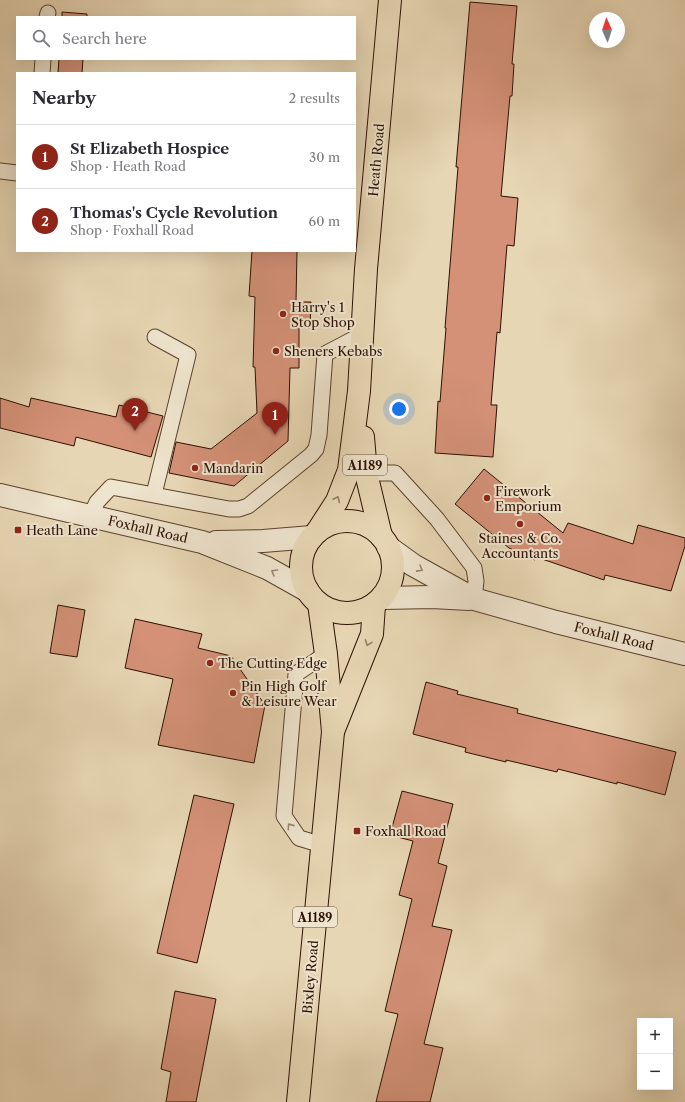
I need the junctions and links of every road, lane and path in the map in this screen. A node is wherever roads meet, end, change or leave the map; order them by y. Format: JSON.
{"nodes":[{"id":1,"x":390,"y":0,"type":"edge"},
{"id":2,"x":43,"y":60,"type":"edge"},
{"id":3,"x":42,"y":72,"type":"edge"},
{"id":4,"x":0,"y":171,"type":"edge"},
{"id":5,"x":16,"y":173,"type":"edge"},
{"id":6,"x":363,"y":334,"type":"junction"},
{"id":7,"x":155,"y":337,"type":"dead end"},
{"id":8,"x":360,"y":392,"type":"junction"},
{"id":9,"x":366,"y":473,"type":"junction"},
{"id":10,"x":154,"y":494,"type":"junction"},
{"id":11,"x":0,"y":495,"type":"edge"},
{"id":12,"x":91,"y":515,"type":"junction"},
{"id":13,"x":314,"y":535,"type":"junction"},
{"id":14,"x":202,"y":542,"type":"junction"},
{"id":15,"x":384,"y":542,"type":"junction"},
{"id":16,"x":314,"y":598,"type":"junction"},
{"id":17,"x":474,"y":599,"type":"junction"},
{"id":18,"x":379,"y":601,"type":"junction"},
{"id":19,"x":326,"y":654,"type":"junction"},
{"id":20,"x":685,"y":654,"type":"edge"},
{"id":21,"x":333,"y":732,"type":"junction"},
{"id":22,"x":322,"y":845,"type":"junction"},
{"id":23,"x":298,"y":1102,"type":"edge"}],
"edges":[{"from":1,"to":6,"type":"main road","name":"Heath Road","number":"A1189"},
{"from":2,"to":3,"type":"lane"},
{"from":4,"to":5,"type":"lane"},
{"from":6,"to":8,"type":"main road","name":"Heath Road","number":"A1189"},
{"from":6,"to":10,"type":"lane"},
{"from":7,"to":10,"type":"lane"},
{"from":8,"to":9,"type":"main road","name":"Heath Road","number":"A1189"},
{"from":13,"to":8,"type":"main road","name":"Heath Road","one_way":true},
{"from":9,"to":15,"type":"main road","name":"Heath Road","number":"A1189"},
{"from":9,"to":17,"type":"lane"},
{"from":10,"to":12,"type":"lane"},
{"from":11,"to":12,"type":"street","name":"Foxhall Road"},
{"from":12,"to":14,"type":"street","name":"Foxhall Road"},
{"from":13,"to":14,"type":"street","name":"Foxhall Road"},
{"from":13,"to":15,"type":"main road"},
{"from":13,"to":16,"type":"main road"},
{"from":16,"to":14,"type":"street","name":"Foxhall Road","one_way":true},
{"from":15,"to":17,"type":"street","name":"Foxhall Road","one_way":true},
{"from":15,"to":18,"type":"main road"},
{"from":16,"to":18,"type":"main road"},
{"from":16,"to":19,"type":"main road","name":"Bixley Road","number":"A1189"},
{"from":17,"to":18,"type":"street","name":"Foxhall Road"},
{"from":17,"to":20,"type":"street","name":"Foxhall Road"},
{"from":18,"to":21,"type":"main road","name":"Bixley Road","number":"A1189","one_way":true},
{"from":19,"to":21,"type":"main road","name":"Bixley Road","number":"A1189"},
{"from":22,"to":19,"type":"lane","one_way":true},
{"from":21,"to":22,"type":"main road","name":"Bixley Road","number":"A1189"},
{"from":22,"to":23,"type":"main road","name":"Bixley Road","number":"A1189"}]}
